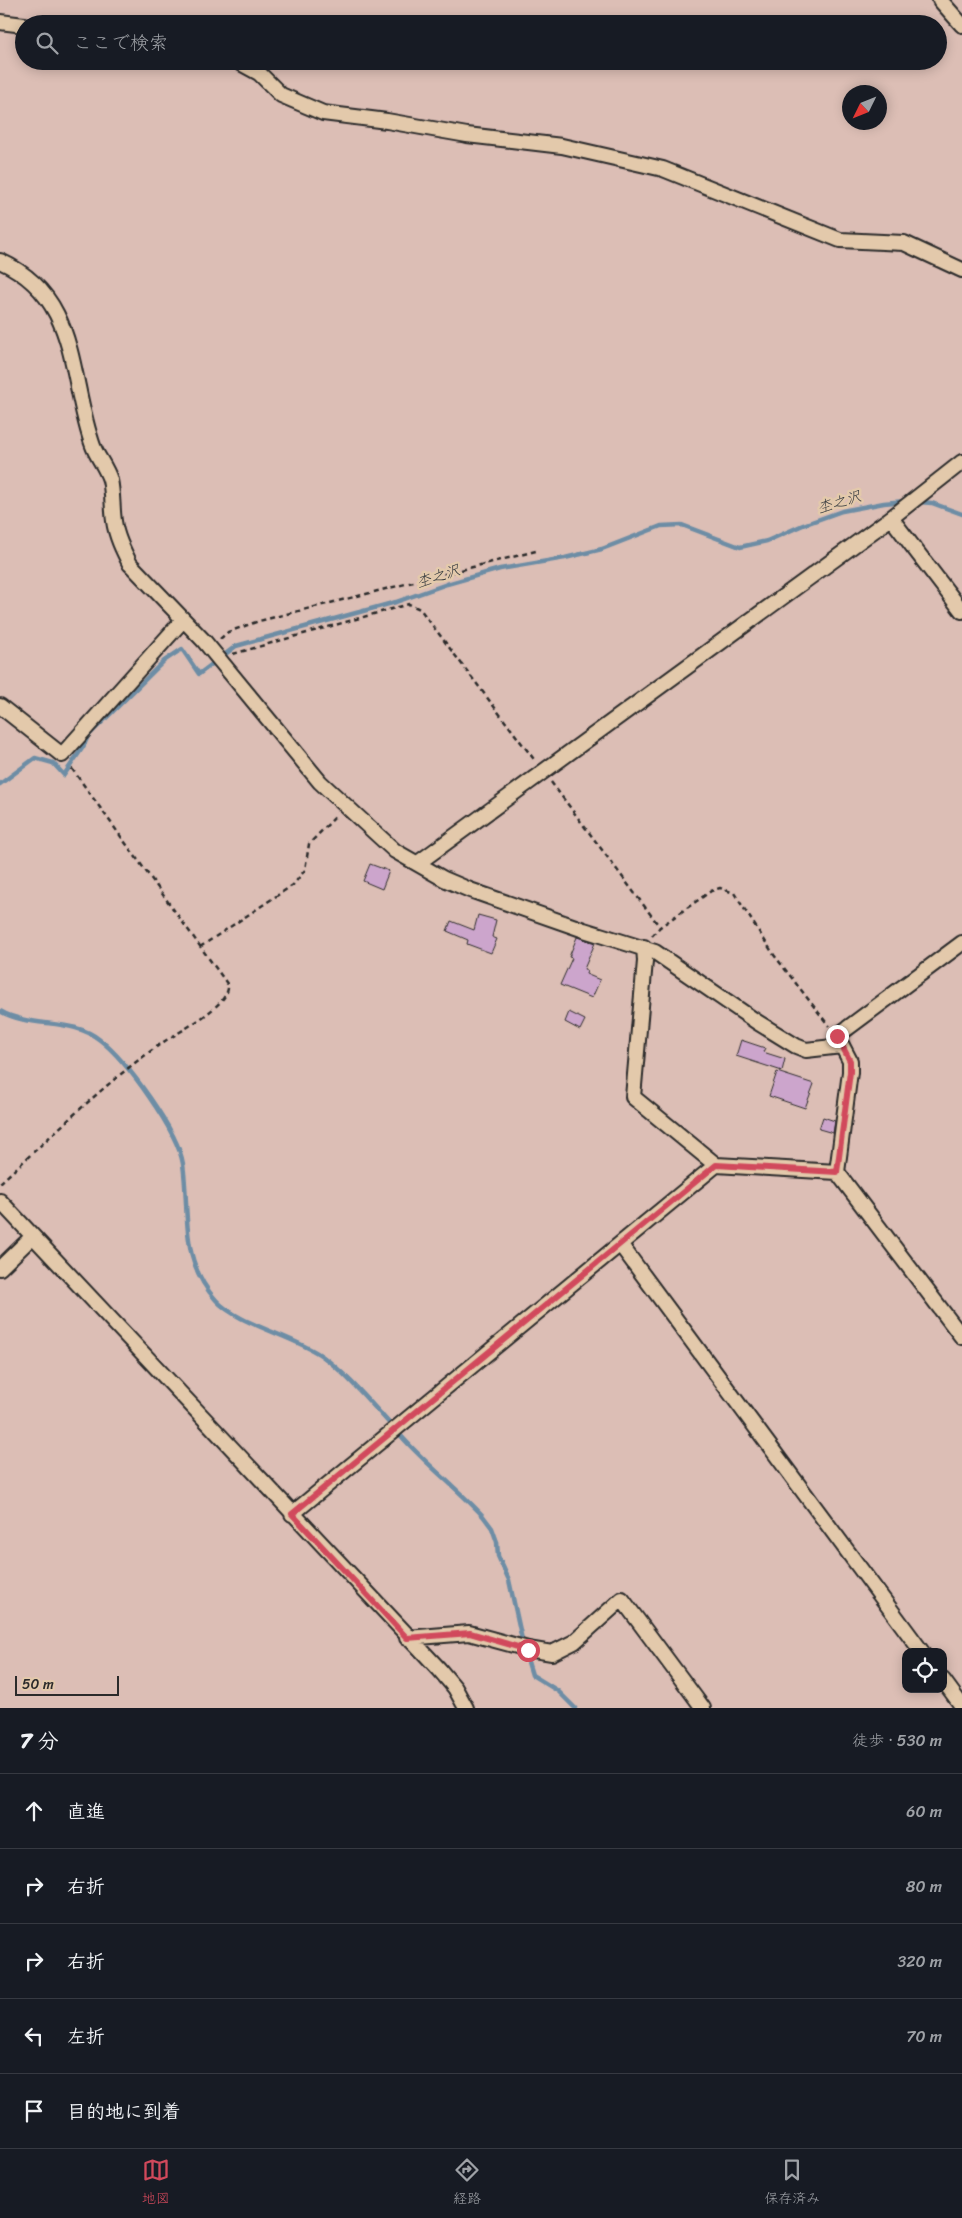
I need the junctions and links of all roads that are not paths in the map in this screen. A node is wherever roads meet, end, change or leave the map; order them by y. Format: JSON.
{"nodes":[{"id":1,"x":940,"y":0,"type":"edge"},
{"id":2,"x":0,"y":22,"type":"edge"},
{"id":3,"x":15,"y":24,"type":"edge"},
{"id":4,"x":962,"y":25,"type":"edge"},
{"id":5,"x":254,"y":70,"type":"edge"},
{"id":6,"x":0,"y":261,"type":"edge"},
{"id":7,"x":962,"y":270,"type":"edge"},
{"id":8,"x":962,"y":462,"type":"edge"},
{"id":9,"x":891,"y":518,"type":"junction"},
{"id":10,"x":962,"y":611,"type":"edge"},
{"id":11,"x":183,"y":620,"type":"junction"},
{"id":12,"x":0,"y":706,"type":"edge"},
{"id":13,"x":418,"y":863,"type":"junction"},
{"id":14,"x":962,"y":943,"type":"edge"},
{"id":15,"x":644,"y":947,"type":"junction"},
{"id":16,"x":840,"y":1041,"type":"junction"},
{"id":17,"x":716,"y":1165,"type":"junction"},
{"id":18,"x":837,"y":1172,"type":"junction"},
{"id":19,"x":0,"y":1201,"type":"edge"},
{"id":20,"x":32,"y":1237,"type":"junction"},
{"id":21,"x":620,"y":1244,"type":"junction"},
{"id":22,"x":0,"y":1268,"type":"edge"},
{"id":23,"x":962,"y":1338,"type":"edge"},
{"id":24,"x":292,"y":1514,"type":"junction"},
{"id":25,"x":407,"y":1638,"type":"junction"},
{"id":26,"x":919,"y":1648,"type":"edge"},
{"id":27,"x":947,"y":1685,"type":"edge"},
{"id":28,"x":962,"y":1706,"type":"edge"},
{"id":29,"x":465,"y":1708,"type":"edge"},
{"id":30,"x":703,"y":1708,"type":"edge"}],
"edges":[{"from":1,"to":4,"type":"street"},
{"from":2,"to":3,"type":"street"},
{"from":5,"to":7,"type":"street"},
{"from":6,"to":11,"type":"street"},
{"from":8,"to":9,"type":"street"},
{"from":9,"to":10,"type":"street"},
{"from":9,"to":13,"type":"street"},
{"from":11,"to":12,"type":"street"},
{"from":11,"to":13,"type":"street"},
{"from":13,"to":15,"type":"street"},
{"from":14,"to":16,"type":"street"},
{"from":15,"to":16,"type":"street"},
{"from":15,"to":17,"type":"street"},
{"from":16,"to":18,"type":"street"},
{"from":17,"to":18,"type":"street"},
{"from":17,"to":21,"type":"street"},
{"from":18,"to":23,"type":"street"},
{"from":19,"to":20,"type":"street"},
{"from":20,"to":22,"type":"street"},
{"from":20,"to":24,"type":"street"},
{"from":21,"to":24,"type":"street"},
{"from":21,"to":26,"type":"street"},
{"from":24,"to":25,"type":"street"},
{"from":25,"to":29,"type":"street"},
{"from":25,"to":30,"type":"street"},
{"from":27,"to":28,"type":"street"}]}
